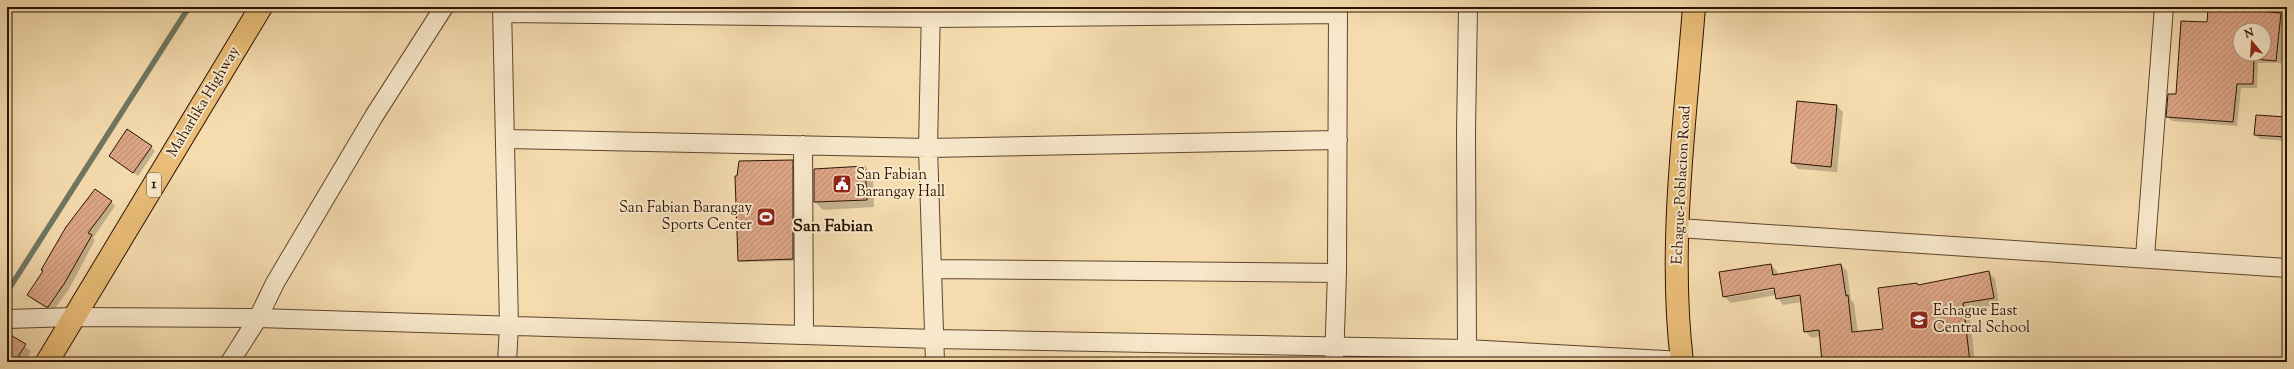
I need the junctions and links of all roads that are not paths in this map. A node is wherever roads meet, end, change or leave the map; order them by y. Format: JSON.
{"nodes":[{"id":1,"x":261,"y":7,"type":"edge"},
{"id":2,"x":444,"y":7,"type":"edge"},
{"id":3,"x":1468,"y":7,"type":"edge"},
{"id":4,"x":1694,"y":7,"type":"edge"},
{"id":5,"x":2164,"y":7,"type":"edge"},
{"id":6,"x":502,"y":10,"type":"edge"},
{"id":7,"x":1338,"y":10,"type":"edge"},
{"id":8,"x":932,"y":13,"type":"edge"},
{"id":9,"x":505,"y":139,"type":"junction"},
{"id":10,"x":1338,"y":140,"type":"junction"},
{"id":11,"x":803,"y":145,"type":"junction"},
{"id":12,"x":928,"y":148,"type":"junction"},
{"id":13,"x":1678,"y":228,"type":"junction"},
{"id":14,"x":2145,"y":257,"type":"junction"},
{"id":15,"x":2287,"y":268,"type":"edge"},
{"id":16,"x":933,"y":269,"type":"junction"},
{"id":17,"x":1337,"y":274,"type":"junction"},
{"id":18,"x":74,"y":317,"type":"junction"},
{"id":19,"x":258,"y":318,"type":"junction"},
{"id":20,"x":7,"y":319,"type":"edge"},
{"id":21,"x":508,"y":326,"type":"junction"},
{"id":22,"x":804,"y":335,"type":"junction"},
{"id":23,"x":935,"y":339,"type":"junction"},
{"id":24,"x":1467,"y":349,"type":"junction"},
{"id":25,"x":1334,"y":354,"type":"edge"},
{"id":26,"x":47,"y":362,"type":"edge"},
{"id":27,"x":230,"y":362,"type":"edge"},
{"id":28,"x":507,"y":362,"type":"edge"},
{"id":29,"x":935,"y":362,"type":"edge"},
{"id":30,"x":1682,"y":362,"type":"edge"}],
"edges":[{"from":1,"to":18,"type":"main road","name":"Maharlika Highway","number":"1"},
{"from":2,"to":19,"type":"street"},
{"from":3,"to":24,"type":"street"},
{"from":4,"to":13,"type":"main road","name":"Echague-Poblacion Road"},
{"from":5,"to":14,"type":"street"},
{"from":6,"to":8,"type":"street"},
{"from":6,"to":9,"type":"street"},
{"from":7,"to":8,"type":"street"},
{"from":7,"to":10,"type":"street"},
{"from":8,"to":12,"type":"street"},
{"from":9,"to":11,"type":"street"},
{"from":9,"to":21,"type":"street"},
{"from":10,"to":12,"type":"street"},
{"from":10,"to":17,"type":"street"},
{"from":11,"to":12,"type":"street"},
{"from":11,"to":22,"type":"street"},
{"from":12,"to":16,"type":"street"},
{"from":13,"to":14,"type":"street"},
{"from":13,"to":30,"type":"main road","name":"Echague-Poblacion Road"},
{"from":14,"to":15,"type":"street"},
{"from":16,"to":17,"type":"street"},
{"from":16,"to":23,"type":"street"},
{"from":17,"to":25,"type":"street"},
{"from":18,"to":19,"type":"street"},
{"from":18,"to":20,"type":"street"},
{"from":18,"to":26,"type":"main road","name":"Maharlika Highway","number":"1"},
{"from":19,"to":21,"type":"street"},
{"from":19,"to":27,"type":"street"},
{"from":21,"to":22,"type":"street"},
{"from":21,"to":28,"type":"street"},
{"from":22,"to":23,"type":"street"},
{"from":23,"to":25,"type":"street"},
{"from":23,"to":29,"type":"street"},
{"from":24,"to":25,"type":"street"},
{"from":24,"to":30,"type":"street"}]}
